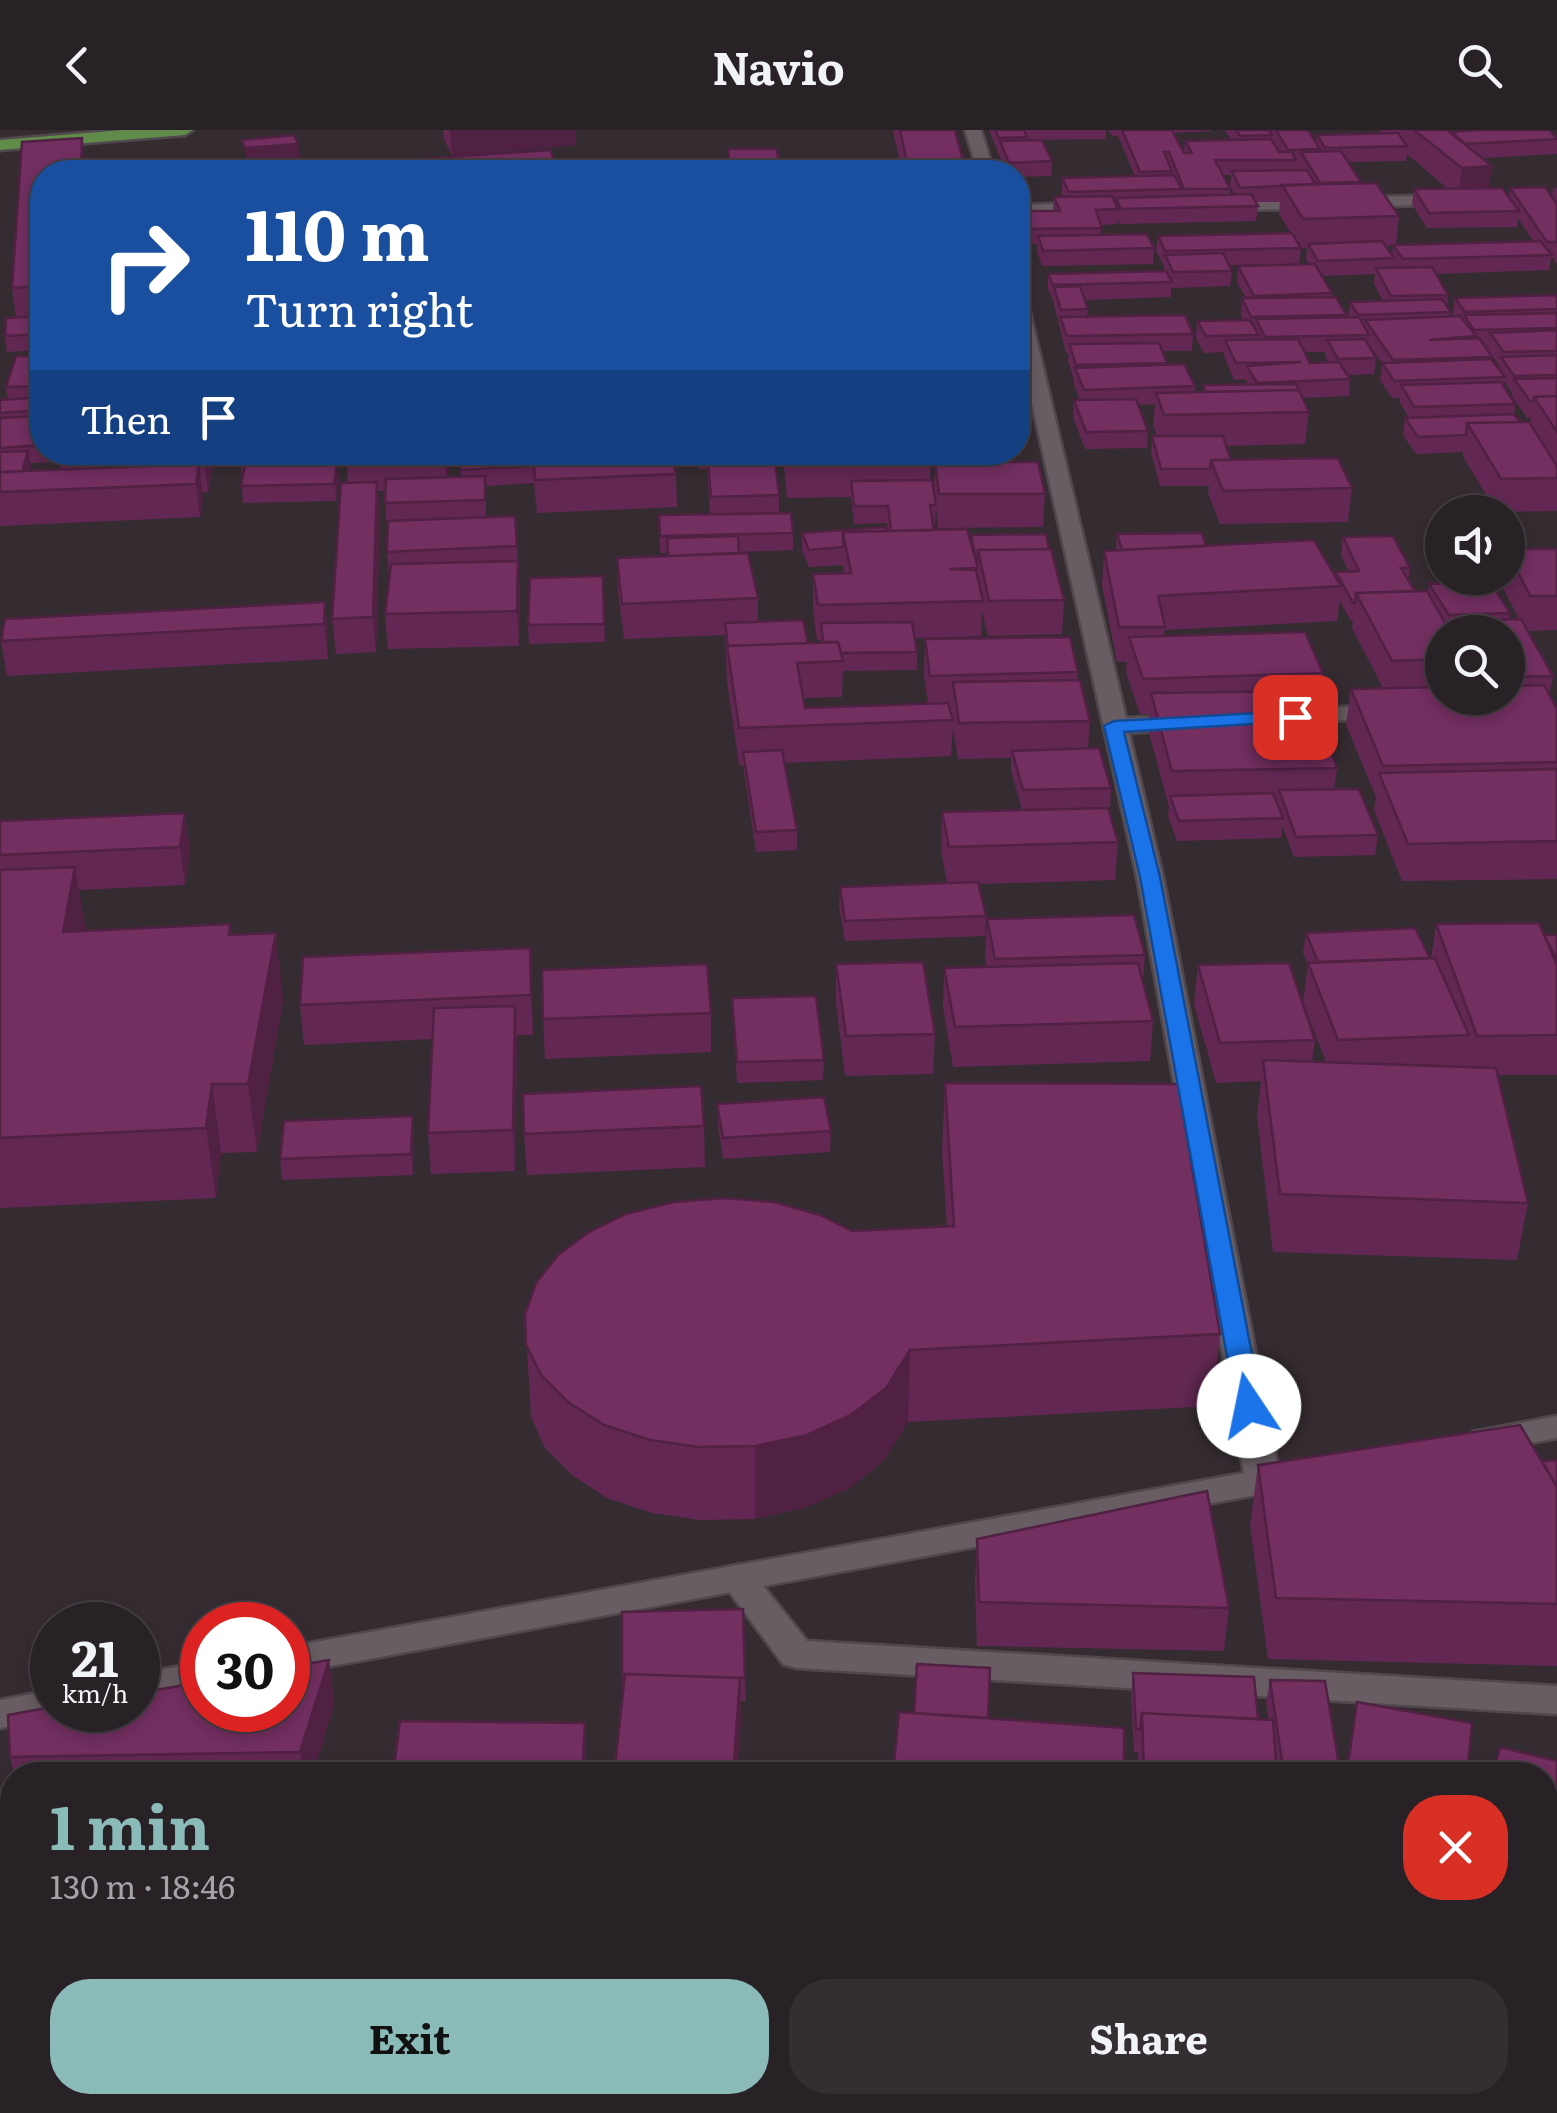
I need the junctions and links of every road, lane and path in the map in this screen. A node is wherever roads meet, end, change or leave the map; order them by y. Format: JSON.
{"nodes":[{"id":1,"x":185,"y":130,"type":"edge"},
{"id":2,"x":973,"y":130,"type":"edge"},
{"id":3,"x":0,"y":145,"type":"edge"},
{"id":4,"x":982,"y":160,"type":"edge"},
{"id":5,"x":1470,"y":200,"type":"edge"},
{"id":6,"x":1191,"y":206,"type":"edge"},
{"id":7,"x":1114,"y":208,"type":"edge"},
{"id":8,"x":1030,"y":210,"type":"edge"},
{"id":9,"x":1030,"y":353,"type":"edge"},
{"id":10,"x":1423,"y":710,"type":"edge"},
{"id":11,"x":1249,"y":719,"type":"edge"},
{"id":12,"x":1210,"y":721,"type":"edge"},
{"id":13,"x":1114,"y":726,"type":"junction"},
{"id":14,"x":1557,"y":1427,"type":"edge"},
{"id":15,"x":1459,"y":1445,"type":"edge"},
{"id":16,"x":1322,"y":1470,"type":"edge"},
{"id":17,"x":1263,"y":1481,"type":"junction"},
{"id":18,"x":737,"y":1578,"type":"junction"},
{"id":19,"x":310,"y":1657,"type":"edge"},
{"id":20,"x":1557,"y":1700,"type":"edge"},
{"id":21,"x":30,"y":1708,"type":"edge"},
{"id":22,"x":0,"y":1714,"type":"edge"}],
"edges":[{"from":1,"to":3,"type":"main road"},
{"from":2,"to":4,"type":"street"},
{"from":5,"to":6,"type":"street"},
{"from":7,"to":8,"type":"street"},
{"from":9,"to":13,"type":"street"},
{"from":10,"to":11,"type":"street"},
{"from":12,"to":13,"type":"street"},
{"from":13,"to":17,"type":"street"},
{"from":14,"to":15,"type":"street"},
{"from":16,"to":17,"type":"street"},
{"from":17,"to":18,"type":"street"},
{"from":18,"to":19,"type":"street"},
{"from":18,"to":20,"type":"street"},
{"from":21,"to":22,"type":"street"}]}
